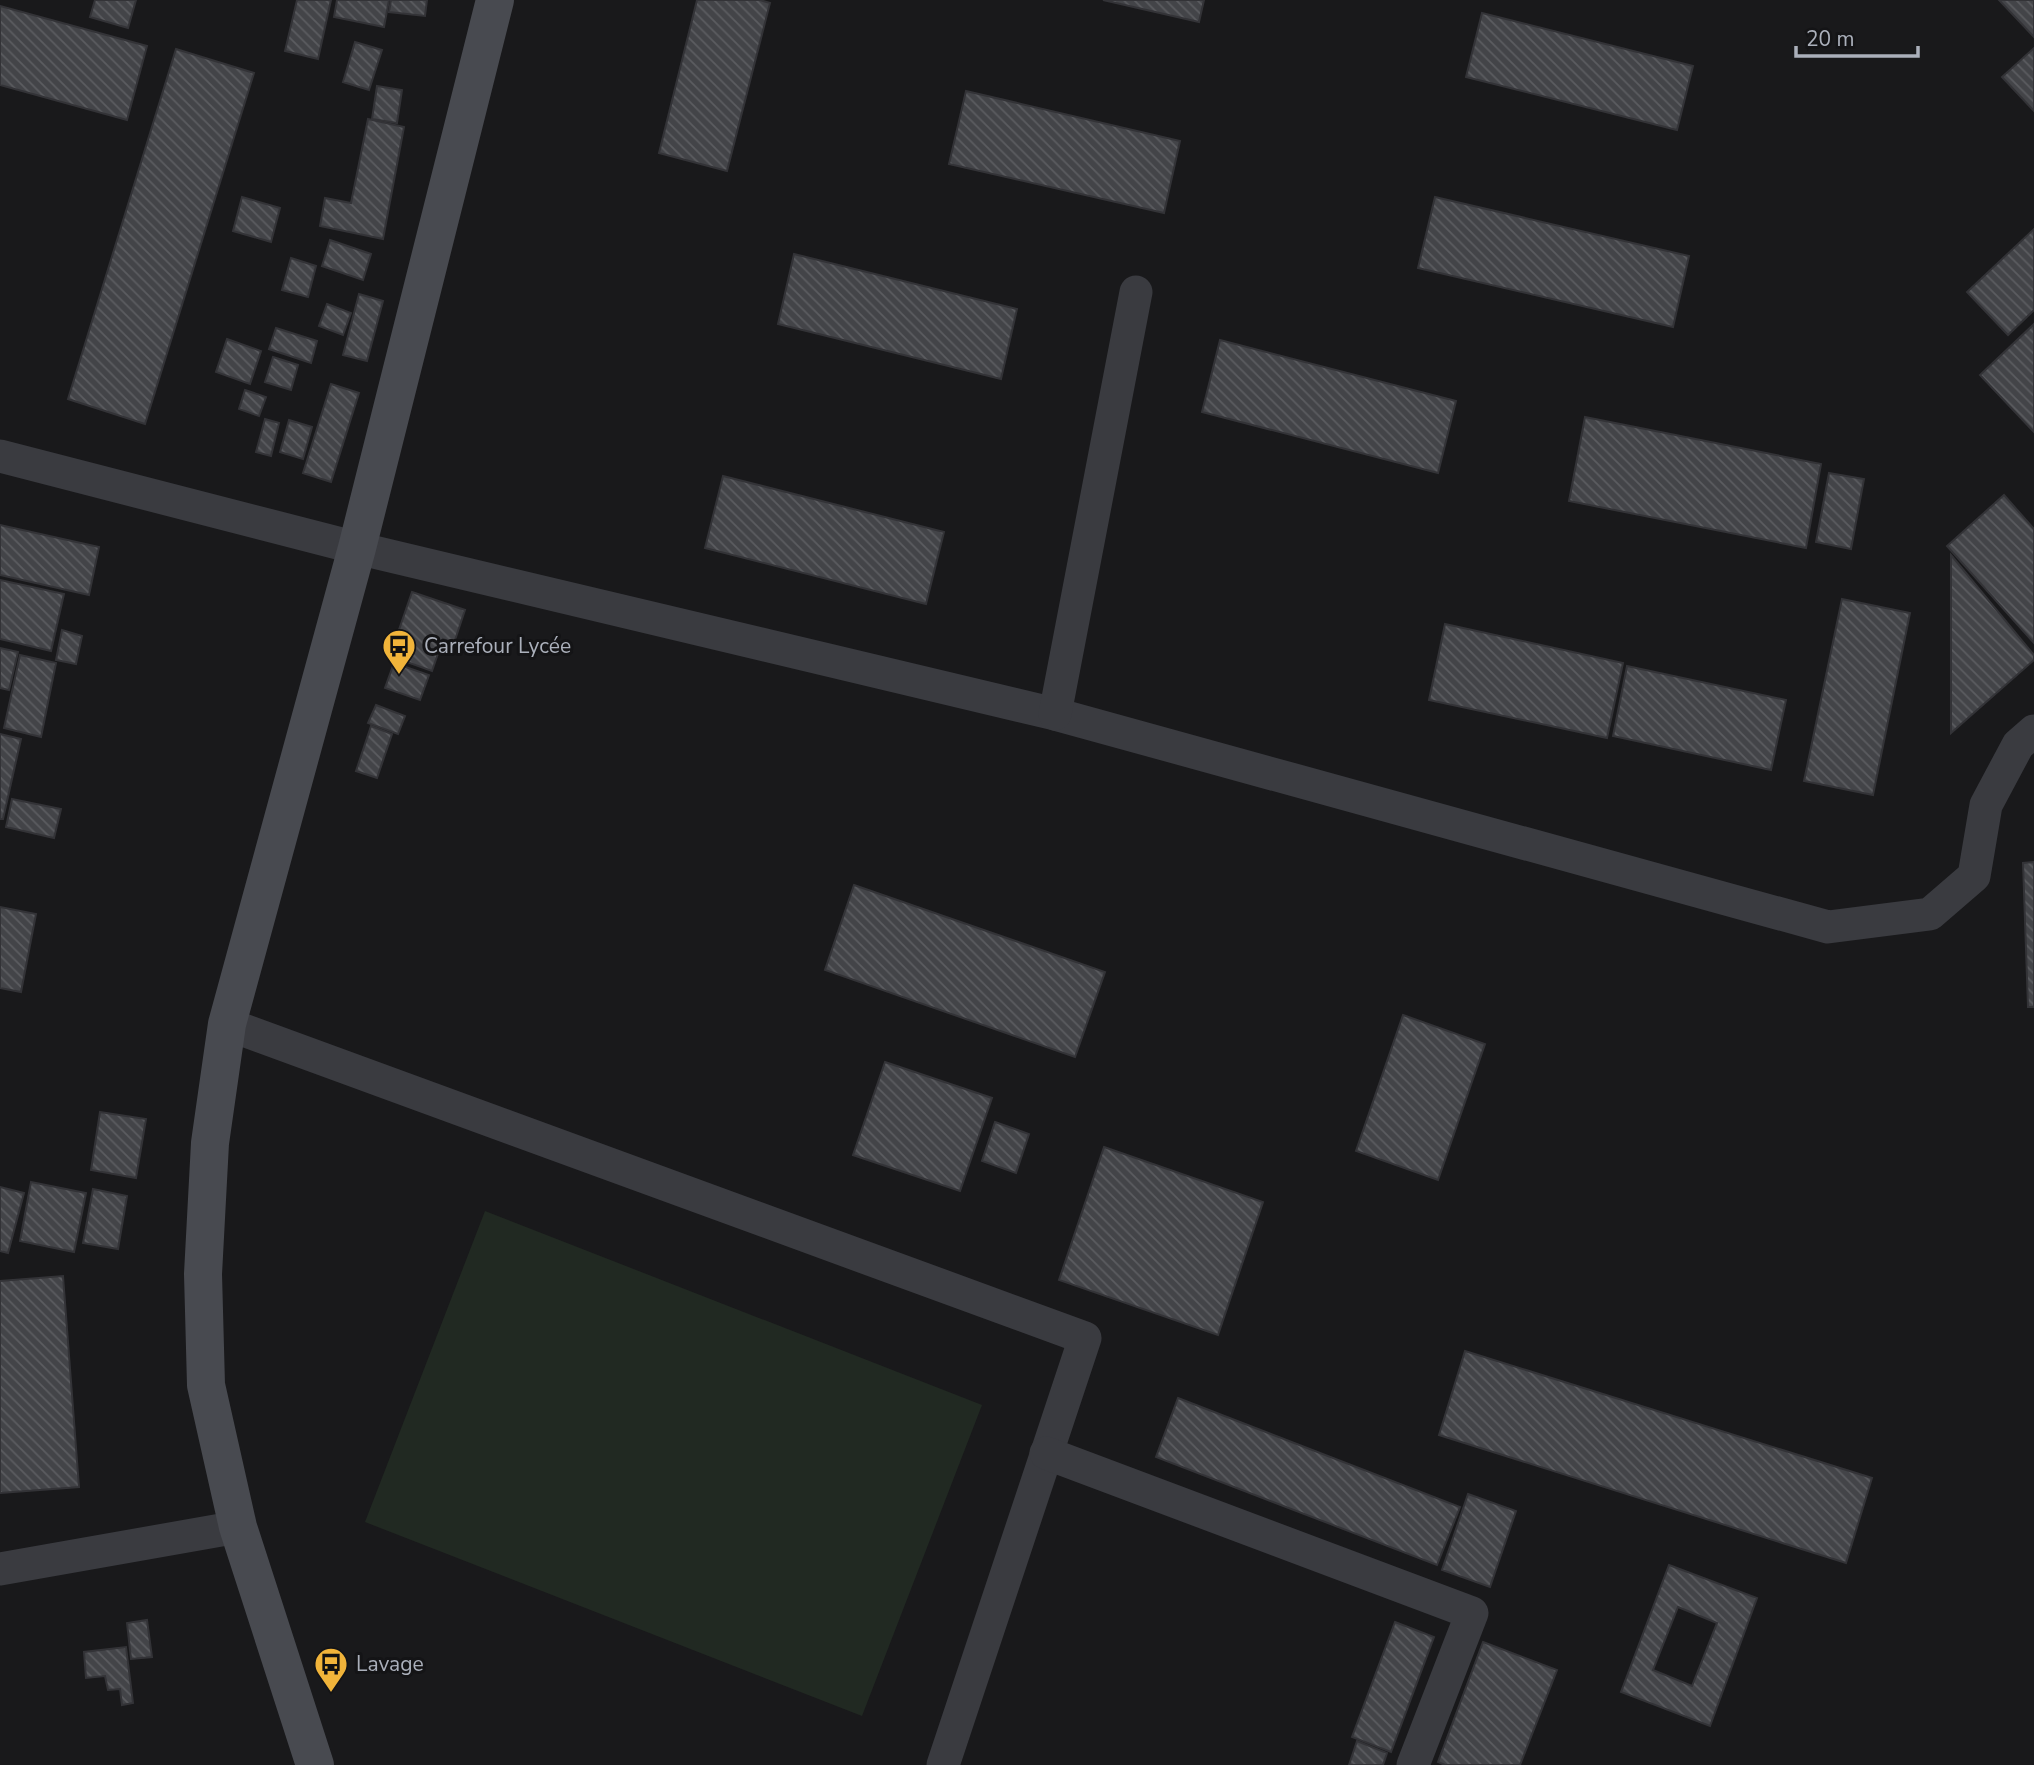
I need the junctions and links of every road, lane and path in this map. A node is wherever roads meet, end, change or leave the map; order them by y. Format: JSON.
{"nodes":[{"id":1,"x":495,"y":0,"type":"edge"},
{"id":2,"x":1136,"y":292,"type":"dead end"},
{"id":3,"x":0,"y":456,"type":"edge"},
{"id":4,"x":357,"y":548,"type":"junction"},
{"id":5,"x":1055,"y":714,"type":"junction"},
{"id":6,"x":2034,"y":731,"type":"edge"},
{"id":7,"x":227,"y":1024,"type":"junction"},
{"id":8,"x":1046,"y":1453,"type":"junction"},
{"id":9,"x":238,"y":1527,"type":"junction"},
{"id":10,"x":0,"y":1569,"type":"edge"},
{"id":11,"x":314,"y":1765,"type":"edge"},
{"id":12,"x":943,"y":1765,"type":"edge"},
{"id":13,"x":1413,"y":1765,"type":"edge"}],
"edges":[{"from":1,"to":4,"type":"street"},
{"from":2,"to":5,"type":"street"},
{"from":3,"to":4,"type":"street"},
{"from":4,"to":5,"type":"street"},
{"from":4,"to":7,"type":"street"},
{"from":5,"to":6,"type":"street"},
{"from":7,"to":8,"type":"street"},
{"from":7,"to":9,"type":"street"},
{"from":8,"to":12,"type":"street"},
{"from":8,"to":13,"type":"street"},
{"from":9,"to":10,"type":"street"},
{"from":9,"to":11,"type":"street"}]}
